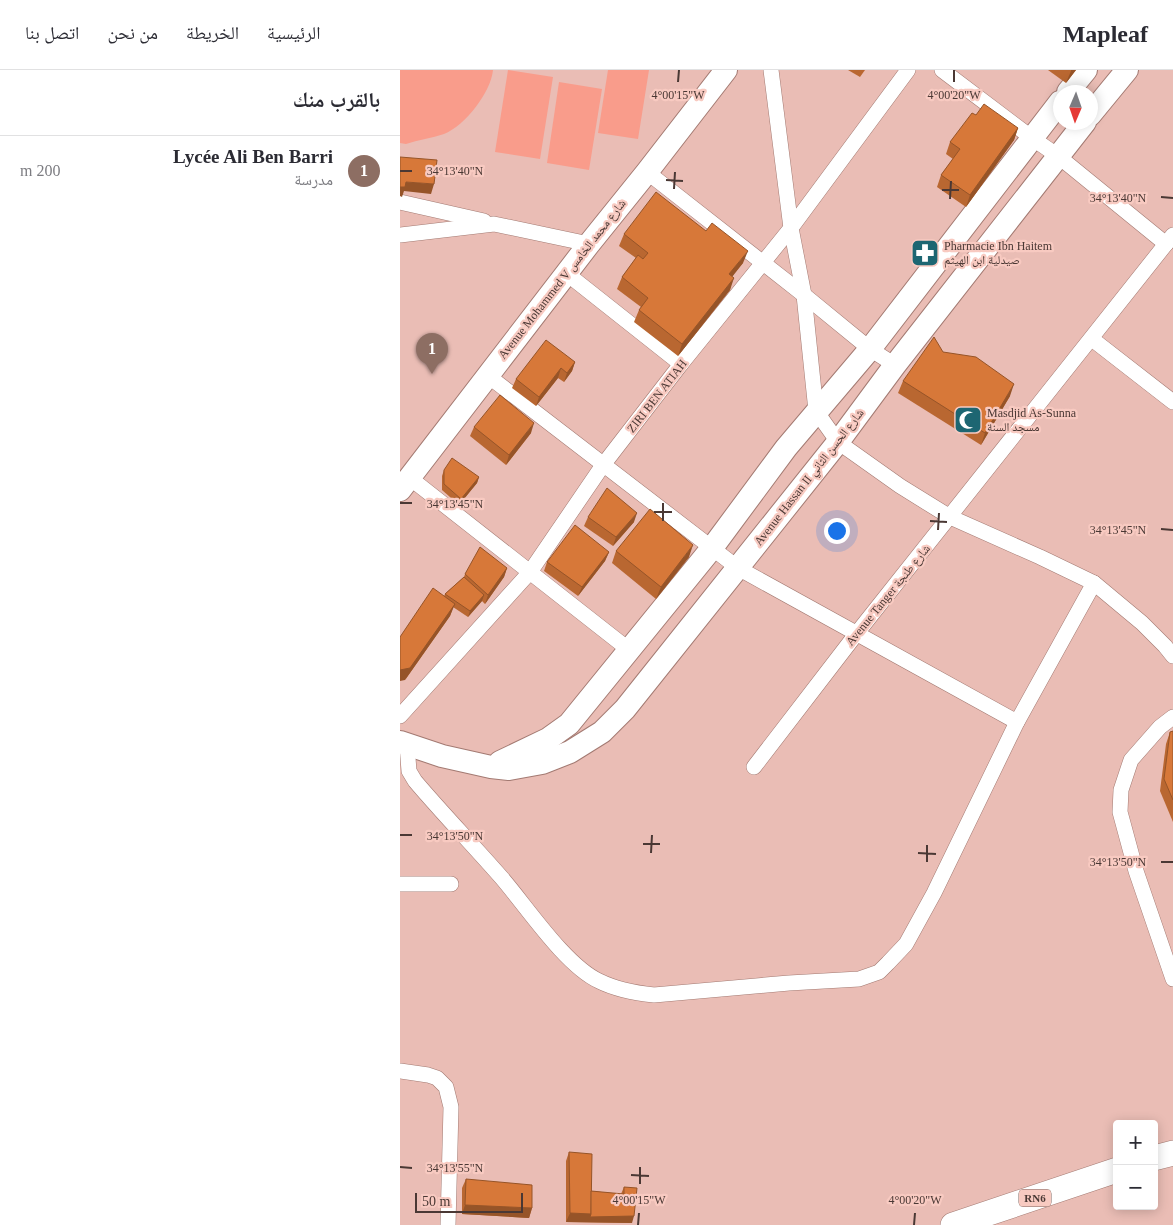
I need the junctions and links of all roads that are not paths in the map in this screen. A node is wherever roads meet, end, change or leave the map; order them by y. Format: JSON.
{"nodes":[{"id":1,"x":726,"y":70,"type":"edge"},
{"id":2,"x":771,"y":70,"type":"edge"},
{"id":3,"x":908,"y":70,"type":"edge"},
{"id":4,"x":942,"y":70,"type":"edge"},
{"id":5,"x":1086,"y":70,"type":"edge"},
{"id":6,"x":1127,"y":70,"type":"edge"},
{"id":7,"x":1074,"y":85,"type":"edge"},
{"id":8,"x":1098,"y":105,"type":"edge"},
{"id":9,"x":1053,"y":111,"type":"edge"},
{"id":10,"x":1079,"y":130,"type":"edge"},
{"id":11,"x":1032,"y":138,"type":"junction"},
{"id":12,"x":1058,"y":156,"type":"junction"},
{"id":13,"x":647,"y":172,"type":"junction"},
{"id":14,"x":400,"y":202,"type":"edge"},
{"id":15,"x":494,"y":224,"type":"junction"},
{"id":16,"x":791,"y":228,"type":"junction"},
{"id":17,"x":400,"y":235,"type":"edge"},
{"id":18,"x":1170,"y":240,"type":"edge"},
{"id":19,"x":588,"y":244,"type":"junction"},
{"id":20,"x":762,"y":264,"type":"junction"},
{"id":21,"x":566,"y":273,"type":"junction"},
{"id":22,"x":804,"y":295,"type":"junction"},
{"id":23,"x":1092,"y":339,"type":"junction"},
{"id":24,"x":870,"y":349,"type":"junction"},
{"id":25,"x":681,"y":364,"type":"junction"},
{"id":26,"x":895,"y":365,"type":"junction"},
{"id":27,"x":487,"y":375,"type":"junction"},
{"id":28,"x":1173,"y":402,"type":"edge"},
{"id":29,"x":816,"y":411,"type":"junction"},
{"id":30,"x":838,"y":442,"type":"junction"},
{"id":31,"x":603,"y":465,"type":"junction"},
{"id":32,"x":405,"y":484,"type":"edge"},
{"id":33,"x":950,"y":517,"type":"junction"},
{"id":34,"x":712,"y":548,"type":"junction"},
{"id":35,"x":738,"y":568,"type":"junction"},
{"id":36,"x":530,"y":572,"type":"junction"},
{"id":37,"x":1094,"y":583,"type":"junction"},
{"id":38,"x":857,"y":634,"type":"junction"},
{"id":39,"x":628,"y":649,"type":"junction"},
{"id":40,"x":1173,"y":656,"type":"edge"},
{"id":41,"x":400,"y":716,"type":"edge"},
{"id":42,"x":1173,"y":717,"type":"edge"},
{"id":43,"x":1017,"y":722,"type":"junction"},
{"id":44,"x":403,"y":744,"type":"edge"},
{"id":45,"x":491,"y":767,"type":"junction"},
{"id":46,"x":754,"y":767,"type":"dead end"},
{"id":47,"x":400,"y":884,"type":"edge"},
{"id":48,"x":451,"y":884,"type":"dead end"},
{"id":49,"x":1173,"y":979,"type":"edge"},
{"id":50,"x":400,"y":1071,"type":"edge"},
{"id":51,"x":1173,"y":1153,"type":"edge"},
{"id":52,"x":1158,"y":1157,"type":"edge"},
{"id":53,"x":1113,"y":1171,"type":"edge"},
{"id":54,"x":448,"y":1225,"type":"edge"},
{"id":55,"x":953,"y":1225,"type":"edge"}],
"edges":[{"from":1,"to":13,"type":"street","name":"Avenue Mohammed V شارع محمد الخامس"},
{"from":2,"to":16,"type":"street"},
{"from":3,"to":16,"type":"street","name":"ZIRI BEN ATIAH"},
{"from":4,"to":11,"type":"street"},
{"from":5,"to":7,"type":"street"},
{"from":6,"to":8,"type":"street"},
{"from":9,"to":11,"type":"street"},
{"from":10,"to":12,"type":"street","name":"Avenue Hassan II شارع الحسن الثاني"},
{"from":11,"to":12,"type":"street"},
{"from":11,"to":24,"type":"street"},
{"from":12,"to":18,"type":"street"},
{"from":12,"to":26,"type":"street","name":"Avenue Hassan II شارع الحسن الثاني"},
{"from":13,"to":19,"type":"street","name":"Avenue Mohammed V شارع محمد الخامس"},
{"from":13,"to":20,"type":"street"},
{"from":14,"to":15,"type":"street"},
{"from":15,"to":17,"type":"street"},
{"from":15,"to":19,"type":"street"},
{"from":16,"to":20,"type":"street","name":"ZIRI BEN ATIAH"},
{"from":16,"to":22,"type":"street"},
{"from":18,"to":23,"type":"street","name":"Avenue Tanger شارع طنجة"},
{"from":19,"to":21,"type":"street","name":"Avenue Mohammed V شارع محمد الخامس"},
{"from":20,"to":22,"type":"street"},
{"from":20,"to":25,"type":"street","name":"ZIRI BEN ATIAH"},
{"from":21,"to":25,"type":"street"},
{"from":21,"to":27,"type":"street","name":"Avenue Mohammed V شارع محمد الخامس"},
{"from":22,"to":24,"type":"street"},
{"from":22,"to":29,"type":"street"},
{"from":23,"to":28,"type":"street"},
{"from":23,"to":33,"type":"street","name":"Avenue Tanger شارع طنجة"},
{"from":24,"to":26,"type":"street"},
{"from":24,"to":29,"type":"street"},
{"from":25,"to":31,"type":"street","name":"ZIRI BEN ATIAH"},
{"from":26,"to":30,"type":"street","name":"Avenue Hassan II شارع الحسن الثاني"},
{"from":27,"to":31,"type":"street"},
{"from":27,"to":32,"type":"street","name":"Avenue Mohammed V شارع محمد الخامس"},
{"from":29,"to":30,"type":"street"},
{"from":29,"to":34,"type":"street"},
{"from":30,"to":33,"type":"street"},
{"from":30,"to":35,"type":"street","name":"Avenue Hassan II شارع الحسن الثاني"},
{"from":31,"to":34,"type":"street"},
{"from":31,"to":36,"type":"street","name":"ZIRI BEN ATIAH"},
{"from":32,"to":36,"type":"street"},
{"from":33,"to":37,"type":"street"},
{"from":33,"to":38,"type":"street","name":"Avenue Tanger شارع طنجة"},
{"from":34,"to":35,"type":"street"},
{"from":34,"to":39,"type":"street"},
{"from":35,"to":38,"type":"street"},
{"from":35,"to":45,"type":"street","name":"Avenue Hassan II شارع الحسن الثاني"},
{"from":36,"to":39,"type":"street"},
{"from":36,"to":41,"type":"street","name":"ZIRI BEN ATIAH"},
{"from":37,"to":40,"type":"street"},
{"from":37,"to":43,"type":"street"},
{"from":38,"to":43,"type":"street"},
{"from":38,"to":46,"type":"street","name":"Avenue Tanger شارع طنجة"},
{"from":39,"to":45,"type":"street"},
{"from":42,"to":49,"type":"street"},
{"from":43,"to":44,"type":"street"},
{"from":44,"to":45,"type":"street","name":"Avenue Hassan II شارع الحسن الثاني"},
{"from":47,"to":48,"type":"street"},
{"from":50,"to":54,"type":"street"},
{"from":51,"to":52,"type":"main road"},
{"from":53,"to":55,"type":"main road","number":"RN6"}]}
